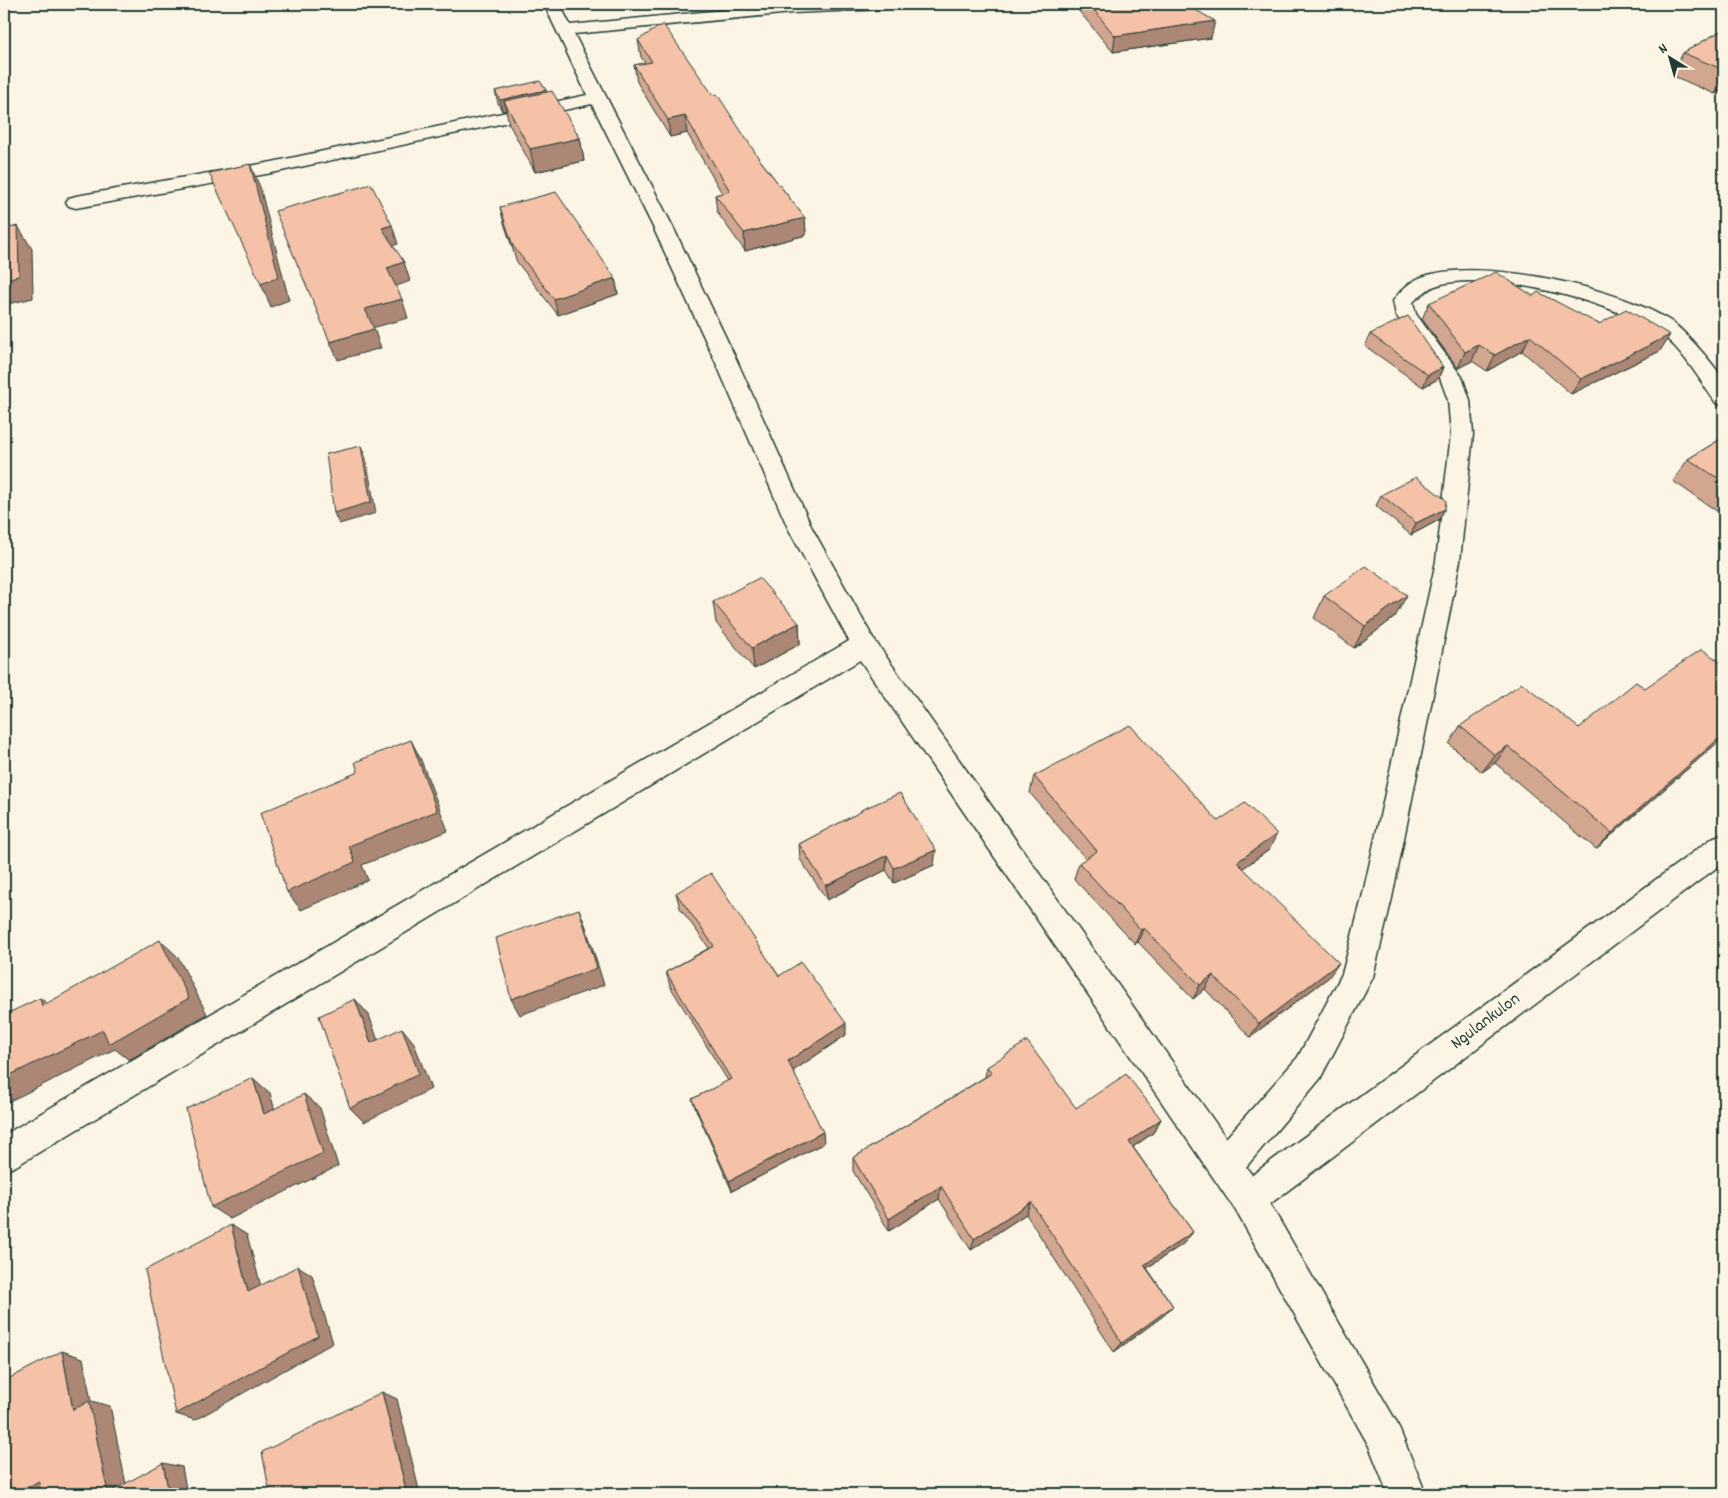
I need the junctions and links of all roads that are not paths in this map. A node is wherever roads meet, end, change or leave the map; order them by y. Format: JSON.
{"nodes":[{"id":1,"x":552,"y":4,"type":"edge"},
{"id":2,"x":883,"y":4,"type":"edge"},
{"id":3,"x":564,"y":30,"type":"junction"},
{"id":4,"x":597,"y":98,"type":"junction"},
{"id":5,"x":76,"y":202,"type":"dead end"},
{"id":6,"x":1724,"y":398,"type":"edge"},
{"id":7,"x":864,"y":645,"type":"junction"},
{"id":8,"x":1724,"y":846,"type":"edge"},
{"id":9,"x":4,"y":1154,"type":"edge"},
{"id":10,"x":1225,"y":1166,"type":"junction"},
{"id":11,"x":1248,"y":1199,"type":"junction"},
{"id":12,"x":1407,"y":1494,"type":"edge"}],
"edges":[{"from":1,"to":3,"type":"street"},
{"from":2,"to":3,"type":"street"},
{"from":3,"to":4,"type":"street"},
{"from":4,"to":5,"type":"street"},
{"from":4,"to":7,"type":"street"},
{"from":6,"to":10,"type":"street"},
{"from":7,"to":9,"type":"street"},
{"from":7,"to":10,"type":"street"},
{"from":8,"to":11,"type":"street","name":"Ngulankulon"},
{"from":10,"to":11,"type":"street"},
{"from":11,"to":12,"type":"street"}]}
